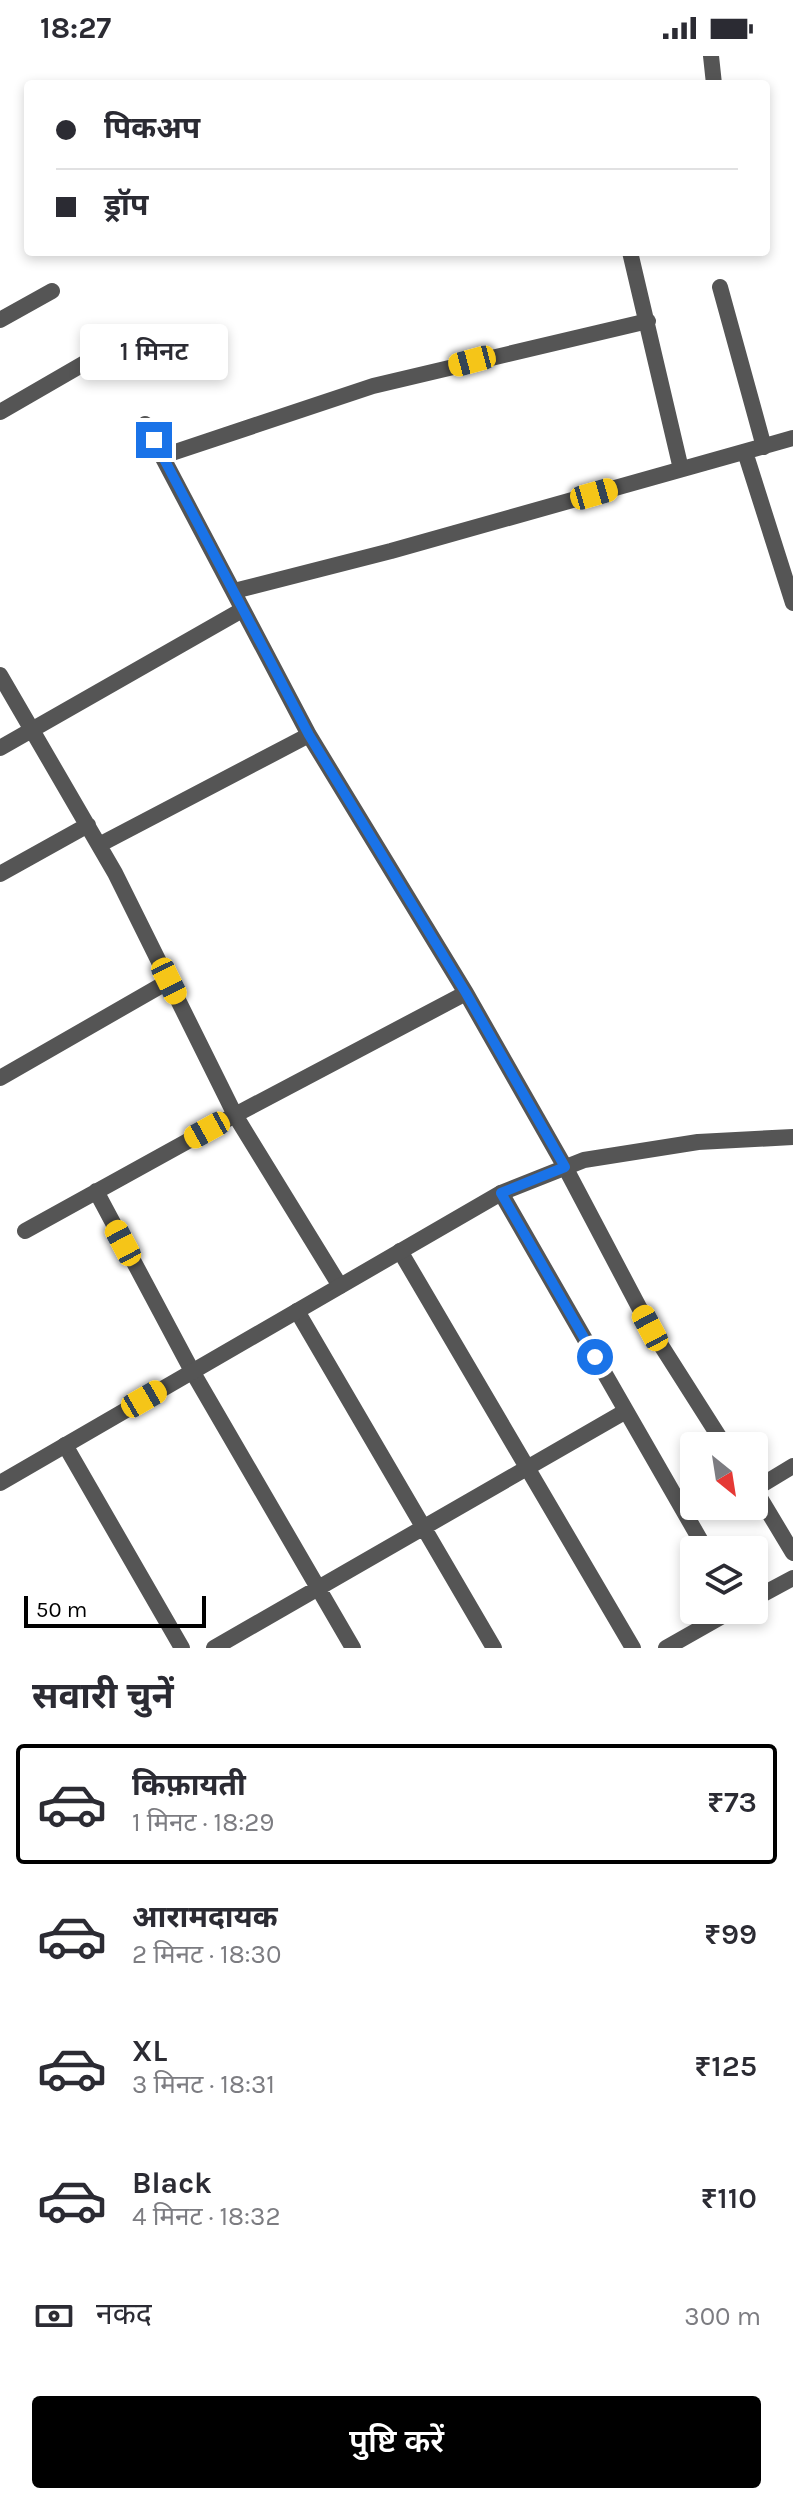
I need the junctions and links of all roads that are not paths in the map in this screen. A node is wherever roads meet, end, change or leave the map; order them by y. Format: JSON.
{"nodes":[{"id":1,"x":711,"y":56,"type":"edge"},
{"id":2,"x":714,"y":80,"type":"edge"},
{"id":3,"x":631,"y":256,"type":"edge"},
{"id":4,"x":720,"y":287,"type":"dead end"},
{"id":5,"x":52,"y":291,"type":"dead end"},
{"id":6,"x":0,"y":320,"type":"edge"},
{"id":7,"x":648,"y":321,"type":"junction"},
{"id":8,"x":90,"y":360,"type":"dead end"},
{"id":9,"x":0,"y":412,"type":"edge"},
{"id":10,"x":145,"y":424,"type":"dead end"},
{"id":11,"x":793,"y":438,"type":"edge"},
{"id":12,"x":764,"y":447,"type":"junction"},
{"id":13,"x":745,"y":452,"type":"junction"},
{"id":14,"x":163,"y":456,"type":"junction"},
{"id":15,"x":681,"y":469,"type":"junction"},
{"id":16,"x":234,"y":591,"type":"junction"},
{"id":17,"x":792,"y":597,"type":"edge"},
{"id":18,"x":242,"y":610,"type":"junction"},
{"id":19,"x":0,"y":675,"type":"edge"},
{"id":20,"x":32,"y":729,"type":"junction"},
{"id":21,"x":309,"y":735,"type":"junction"},
{"id":22,"x":0,"y":748,"type":"edge"},
{"id":23,"x":88,"y":825,"type":"junction"},
{"id":24,"x":99,"y":845,"type":"junction"},
{"id":25,"x":0,"y":874,"type":"edge"},
{"id":26,"x":169,"y":981,"type":"junction"},
{"id":27,"x":466,"y":993,"type":"junction"},
{"id":28,"x":0,"y":1078,"type":"edge"},
{"id":29,"x":235,"y":1115,"type":"junction"},
{"id":30,"x":793,"y":1137,"type":"edge"},
{"id":31,"x":565,"y":1167,"type":"junction"},
{"id":32,"x":96,"y":1191,"type":"junction"},
{"id":33,"x":501,"y":1193,"type":"junction"},
{"id":34,"x":25,"y":1231,"type":"dead end"},
{"id":35,"x":400,"y":1251,"type":"junction"},
{"id":36,"x":340,"y":1286,"type":"junction"},
{"id":37,"x":297,"y":1311,"type":"junction"},
{"id":38,"x":192,"y":1371,"type":"junction"},
{"id":39,"x":626,"y":1411,"type":"junction"},
{"id":40,"x":716,"y":1432,"type":"edge"},
{"id":41,"x":65,"y":1445,"type":"junction"},
{"id":42,"x":793,"y":1466,"type":"edge"},
{"id":43,"x":528,"y":1468,"type":"junction"},
{"id":44,"x":768,"y":1481,"type":"edge"},
{"id":45,"x":0,"y":1483,"type":"edge"},
{"id":46,"x":768,"y":1512,"type":"edge"},
{"id":47,"x":424,"y":1528,"type":"junction"},
{"id":48,"x":698,"y":1536,"type":"edge"},
{"id":49,"x":793,"y":1553,"type":"edge"},
{"id":50,"x":793,"y":1578,"type":"edge"},
{"id":51,"x":318,"y":1588,"type":"junction"},
{"id":52,"x":768,"y":1591,"type":"edge"},
{"id":53,"x":708,"y":1624,"type":"edge"},
{"id":54,"x":182,"y":1648,"type":"edge"},
{"id":55,"x":214,"y":1648,"type":"edge"},
{"id":56,"x":353,"y":1648,"type":"edge"},
{"id":57,"x":494,"y":1648,"type":"edge"},
{"id":58,"x":633,"y":1648,"type":"edge"},
{"id":59,"x":666,"y":1648,"type":"edge"}],
"edges":[{"from":1,"to":2,"type":"street"},
{"from":3,"to":7,"type":"street"},
{"from":4,"to":12,"type":"street"},
{"from":5,"to":6,"type":"street"},
{"from":7,"to":14,"type":"street"},
{"from":7,"to":15,"type":"street"},
{"from":8,"to":9,"type":"street"},
{"from":10,"to":14,"type":"street"},
{"from":11,"to":12,"type":"street"},
{"from":12,"to":13,"type":"street"},
{"from":13,"to":15,"type":"street"},
{"from":13,"to":17,"type":"street"},
{"from":14,"to":16,"type":"street"},
{"from":15,"to":16,"type":"street"},
{"from":16,"to":18,"type":"street"},
{"from":18,"to":20,"type":"street"},
{"from":18,"to":21,"type":"street"},
{"from":19,"to":20,"type":"street"},
{"from":20,"to":22,"type":"street"},
{"from":20,"to":23,"type":"street"},
{"from":21,"to":24,"type":"street"},
{"from":21,"to":27,"type":"street"},
{"from":23,"to":24,"type":"street"},
{"from":23,"to":25,"type":"street"},
{"from":24,"to":26,"type":"street"},
{"from":26,"to":28,"type":"street"},
{"from":26,"to":29,"type":"street"},
{"from":27,"to":29,"type":"street"},
{"from":27,"to":31,"type":"street"},
{"from":29,"to":32,"type":"street"},
{"from":29,"to":36,"type":"street"},
{"from":30,"to":31,"type":"street"},
{"from":31,"to":33,"type":"street"},
{"from":31,"to":40,"type":"street"},
{"from":32,"to":34,"type":"street"},
{"from":32,"to":38,"type":"street"},
{"from":33,"to":35,"type":"street"},
{"from":33,"to":39,"type":"street"},
{"from":35,"to":36,"type":"street"},
{"from":35,"to":43,"type":"street"},
{"from":36,"to":37,"type":"street"},
{"from":37,"to":38,"type":"street"},
{"from":37,"to":47,"type":"street"},
{"from":38,"to":41,"type":"street"},
{"from":38,"to":51,"type":"street"},
{"from":39,"to":43,"type":"street"},
{"from":39,"to":48,"type":"street"},
{"from":41,"to":45,"type":"street"},
{"from":41,"to":54,"type":"street"},
{"from":42,"to":44,"type":"street"},
{"from":43,"to":47,"type":"street"},
{"from":43,"to":58,"type":"street"},
{"from":46,"to":49,"type":"street"},
{"from":47,"to":51,"type":"street"},
{"from":47,"to":57,"type":"street"},
{"from":50,"to":52,"type":"street"},
{"from":51,"to":55,"type":"street"},
{"from":51,"to":56,"type":"street"},
{"from":53,"to":59,"type":"street"}]}
